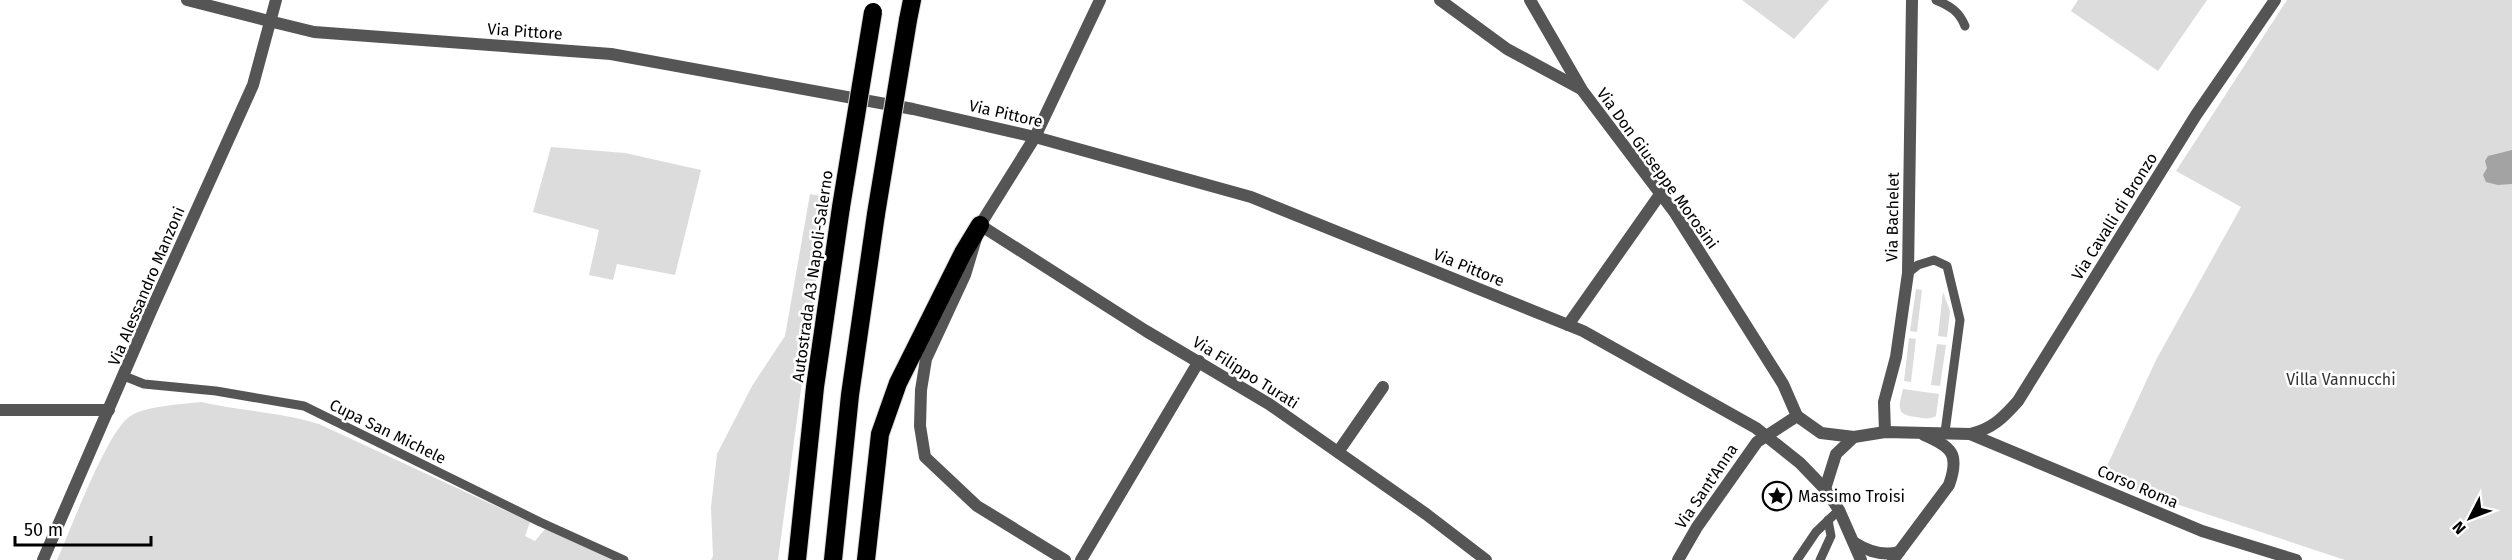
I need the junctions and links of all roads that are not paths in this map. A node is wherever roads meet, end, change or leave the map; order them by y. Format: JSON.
{"nodes":[{"id":1,"x":187,"y":0,"type":"edge"},
{"id":2,"x":276,"y":0,"type":"edge"},
{"id":3,"x":912,"y":0,"type":"edge"},
{"id":4,"x":1100,"y":0,"type":"edge"},
{"id":5,"x":1440,"y":0,"type":"edge"},
{"id":6,"x":1530,"y":0,"type":"edge"},
{"id":7,"x":1911,"y":0,"type":"edge"},
{"id":8,"x":1936,"y":0,"type":"edge"},
{"id":9,"x":2275,"y":0,"type":"edge"},
{"id":10,"x":874,"y":6,"type":"edge"},
{"id":11,"x":269,"y":21,"type":"junction"},
{"id":12,"x":1965,"y":26,"type":"dead end"},
{"id":13,"x":1582,"y":90,"type":"junction"},
{"id":14,"x":1035,"y":137,"type":"junction"},
{"id":15,"x":1661,"y":193,"type":"junction"},
{"id":16,"x":980,"y":225,"type":"junction"},
{"id":17,"x":1908,"y":273,"type":"junction"},
{"id":18,"x":1568,"y":325,"type":"junction"},
{"id":19,"x":1199,"y":361,"type":"junction"},
{"id":20,"x":124,"y":376,"type":"junction"},
{"id":21,"x":1383,"y":387,"type":"dead end"},
{"id":22,"x":0,"y":411,"type":"edge"},
{"id":23,"x":109,"y":411,"type":"junction"},
{"id":24,"x":1797,"y":416,"type":"junction"},
{"id":25,"x":1885,"y":432,"type":"junction"},
{"id":26,"x":1945,"y":432,"type":"junction"},
{"id":27,"x":1923,"y":434,"type":"junction"},
{"id":28,"x":1970,"y":434,"type":"junction"},
{"id":29,"x":1767,"y":435,"type":"junction"},
{"id":30,"x":1854,"y":437,"type":"junction"},
{"id":31,"x":1338,"y":452,"type":"junction"},
{"id":32,"x":1825,"y":489,"type":"junction"},
{"id":33,"x":1839,"y":510,"type":"junction"},
{"id":34,"x":1828,"y":520,"type":"junction"},
{"id":35,"x":1853,"y":538,"type":"junction"},
{"id":36,"x":1896,"y":556,"type":"edge"},
{"id":37,"x":43,"y":560,"type":"edge"},
{"id":38,"x":624,"y":560,"type":"edge"},
{"id":39,"x":797,"y":560,"type":"edge"},
{"id":40,"x":833,"y":560,"type":"edge"},
{"id":41,"x":867,"y":560,"type":"edge"},
{"id":42,"x":1065,"y":560,"type":"edge"},
{"id":43,"x":1081,"y":560,"type":"edge"},
{"id":44,"x":1486,"y":560,"type":"edge"},
{"id":45,"x":1678,"y":560,"type":"edge"},
{"id":46,"x":1797,"y":560,"type":"edge"},
{"id":47,"x":1820,"y":560,"type":"edge"},
{"id":48,"x":1861,"y":560,"type":"edge"},
{"id":49,"x":2296,"y":560,"type":"edge"}],
"edges":[{"from":1,"to":11,"type":"street","name":"Via Pittore"},
{"from":2,"to":11,"type":"street","name":"Via Alessandro Manzoni"},
{"from":3,"to":40,"type":"highway","bridge":true},
{"from":4,"to":14,"type":"street"},
{"from":5,"to":13,"type":"street"},
{"from":6,"to":13,"type":"street","name":"Via Don Giuseppe Morosini"},
{"from":7,"to":17,"type":"street","name":"Via Bachelet"},
{"from":8,"to":12,"type":"lane"},
{"from":9,"to":28,"type":"street","name":"Via Cavalli di Bronzo"},
{"from":10,"to":39,"type":"highway","name":"Autostrada A3 Napoli-Salerno","bridge":true},
{"from":11,"to":14,"type":"street","name":"Via Pittore"},
{"from":11,"to":20,"type":"street","name":"Via Alessandro Manzoni"},
{"from":13,"to":15,"type":"street","name":"Via Don Giuseppe Morosini"},
{"from":14,"to":16,"type":"street"},
{"from":14,"to":18,"type":"street","name":"Via Pittore"},
{"from":15,"to":18,"type":"street"},
{"from":15,"to":24,"type":"street","name":"Via Don Giuseppe Morosini"},
{"from":16,"to":19,"type":"street","name":"Via Filippo Turati"},
{"from":16,"to":41,"type":"highway"},
{"from":16,"to":42,"type":"street"},
{"from":17,"to":25,"type":"street","name":"Via Bachelet"},
{"from":17,"to":26,"type":"lane"},
{"from":18,"to":29,"type":"street","name":"Via Pittore"},
{"from":19,"to":31,"type":"street","name":"Via Filippo Turati"},
{"from":19,"to":43,"type":"street"},
{"from":20,"to":23,"type":"street","name":"Via Alessandro Manzoni"},
{"from":20,"to":38,"type":"lane","name":"Cupa San Michele"},
{"from":21,"to":31,"type":"street"},
{"from":22,"to":23,"type":"street"},
{"from":23,"to":37,"type":"street","name":"Via Alessandro Manzoni"},
{"from":24,"to":29,"type":"street","name":"Via Sant'Anna"},
{"from":24,"to":30,"type":"street"},
{"from":25,"to":27,"type":"street"},
{"from":25,"to":30,"type":"street"},
{"from":26,"to":27,"type":"street"},
{"from":26,"to":28,"type":"street"},
{"from":27,"to":36,"type":"street"},
{"from":28,"to":49,"type":"street","name":"Corso Roma"},
{"from":29,"to":32,"type":"street","name":"Via Pittore"},
{"from":29,"to":45,"type":"street","name":"Via Sant'Anna"},
{"from":30,"to":32,"type":"street"},
{"from":31,"to":44,"type":"street","name":"Via Filippo Turati"},
{"from":32,"to":33,"type":"street"},
{"from":33,"to":34,"type":"lane"},
{"from":33,"to":35,"type":"street"},
{"from":34,"to":46,"type":"lane"},
{"from":34,"to":47,"type":"lane"},
{"from":35,"to":36,"type":"street"},
{"from":35,"to":48,"type":"street"}]}
